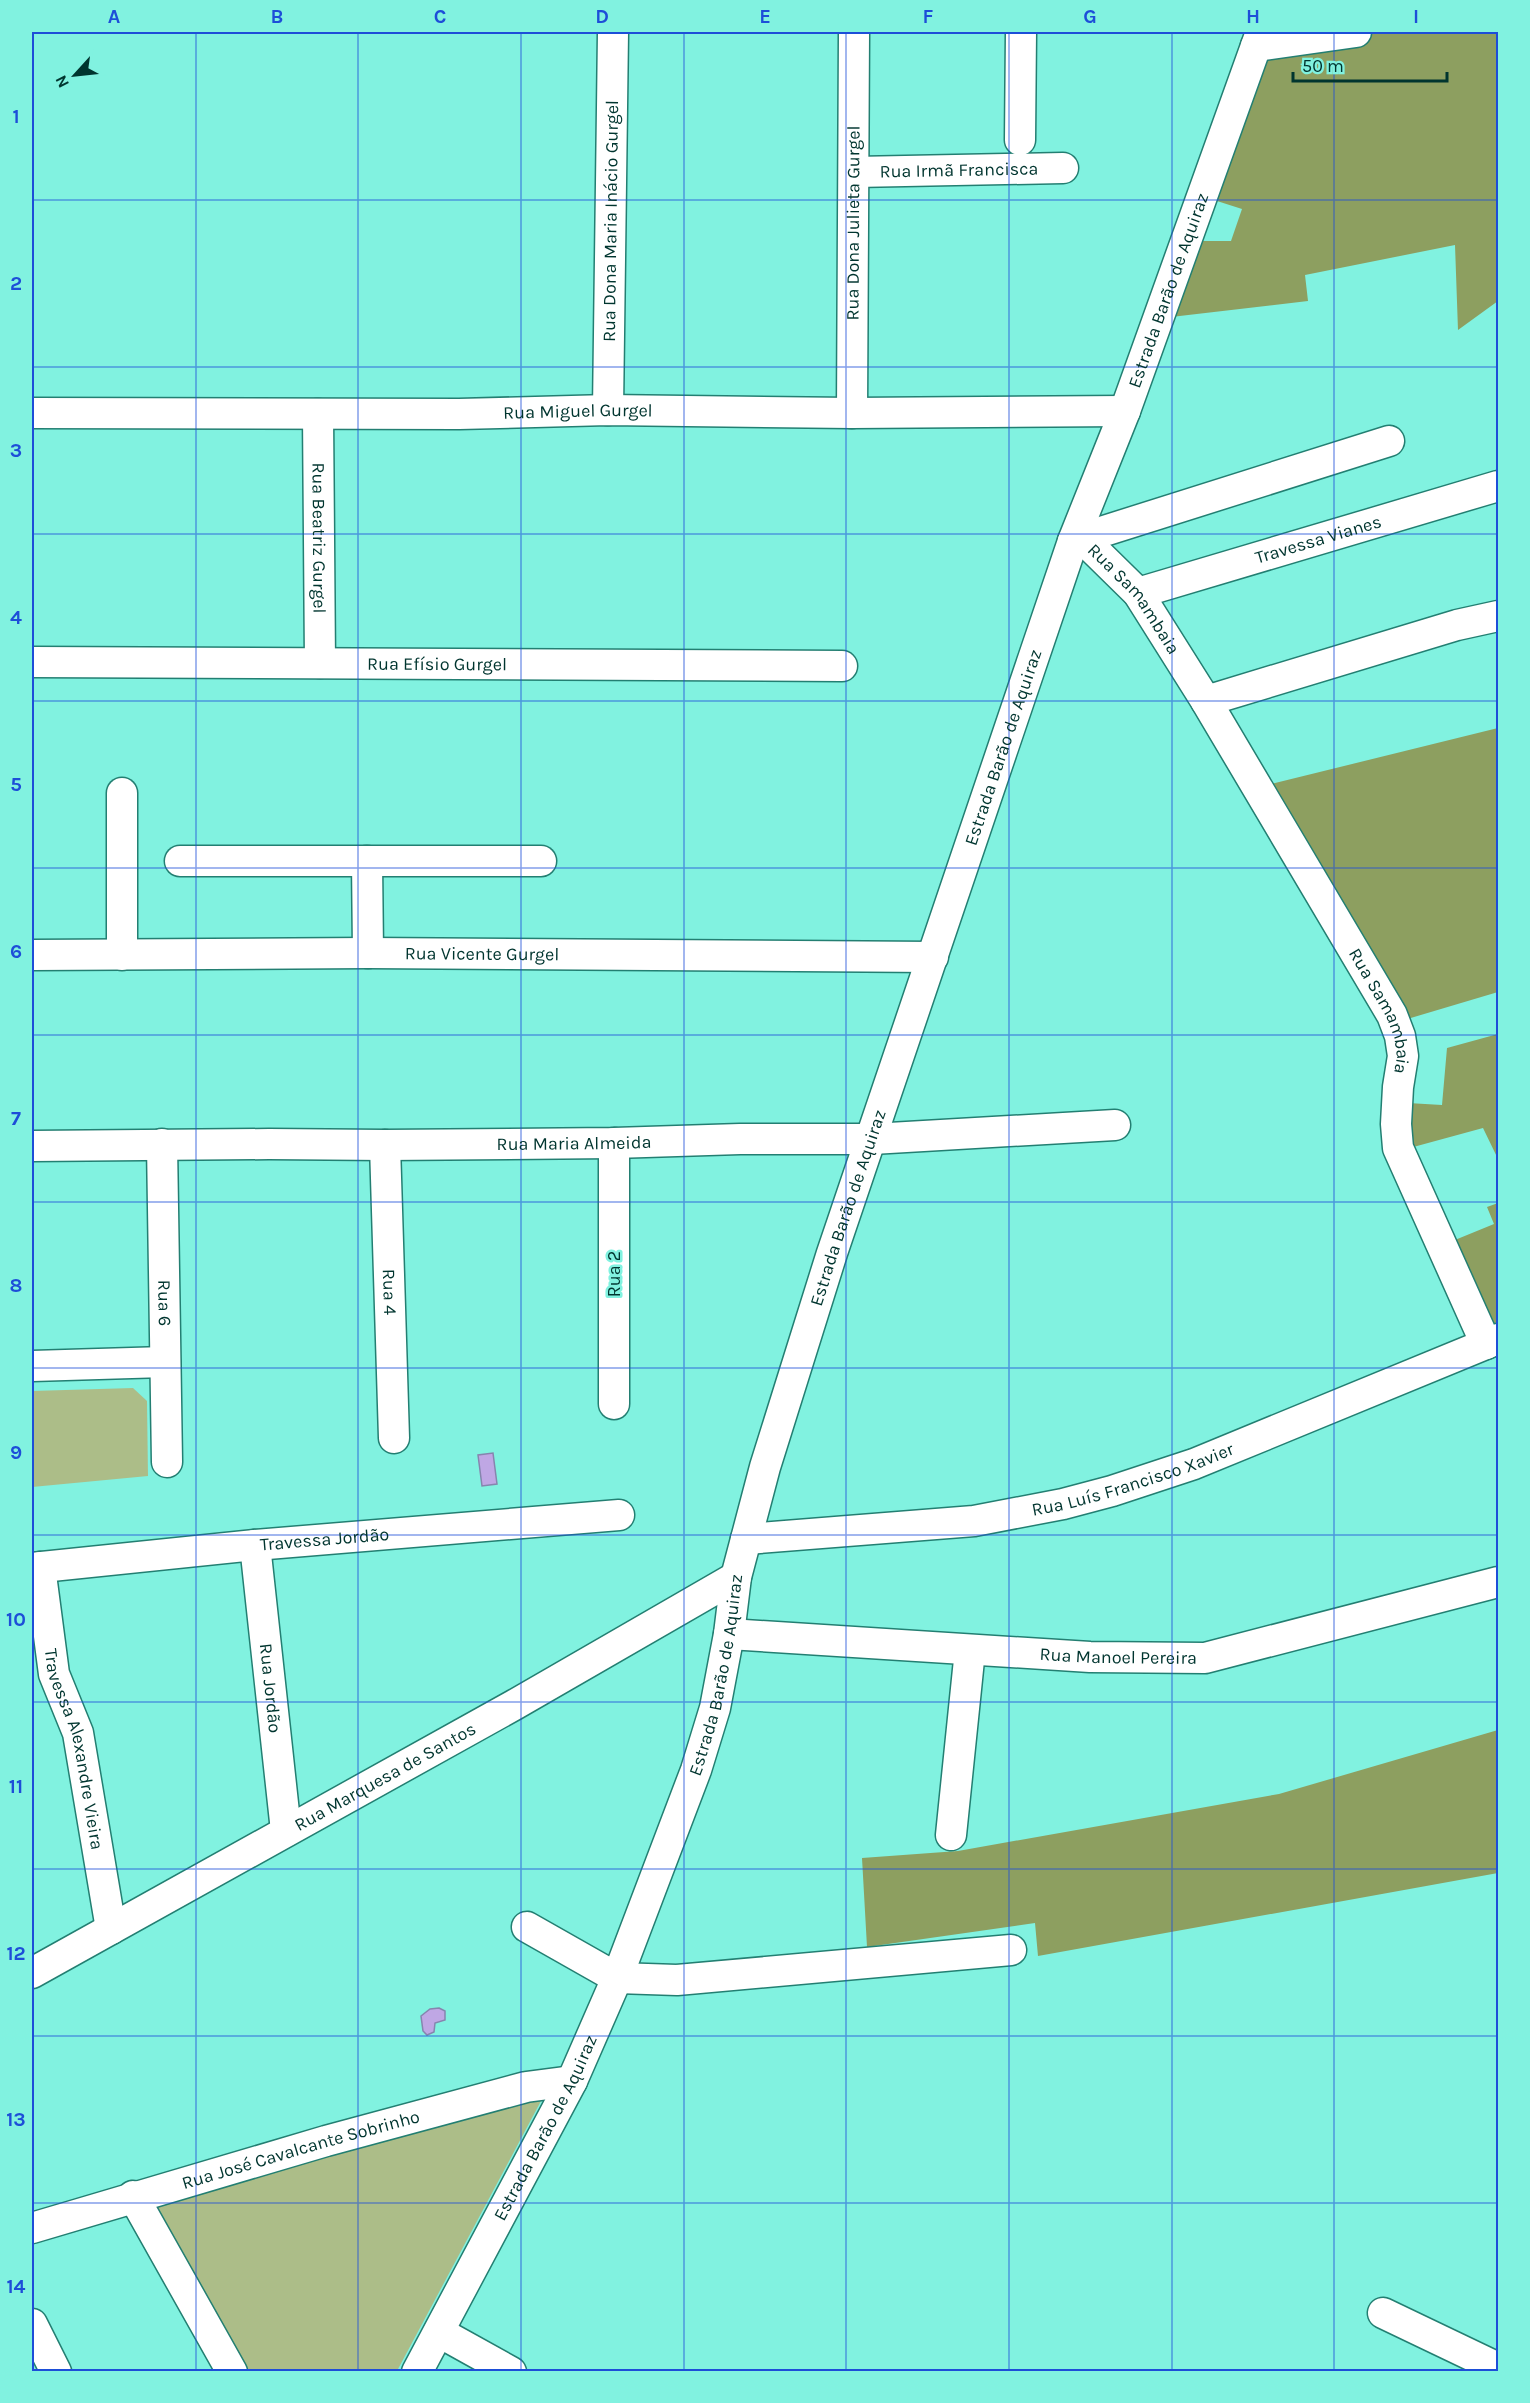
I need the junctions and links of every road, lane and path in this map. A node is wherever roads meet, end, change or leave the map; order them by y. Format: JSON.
{"nodes":[{"id":1,"x":613,"y":32,"type":"edge"},
{"id":2,"x":854,"y":32,"type":"edge"},
{"id":3,"x":1021,"y":32,"type":"edge"},
{"id":4,"x":1356,"y":32,"type":"edge"},
{"id":5,"x":1258,"y":39,"type":"edge"},
{"id":6,"x":1020,"y":140,"type":"dead end"},
{"id":7,"x":1063,"y":168,"type":"dead end"},
{"id":8,"x":855,"y":172,"type":"junction"},
{"id":9,"x":608,"y":410,"type":"junction"},
{"id":10,"x":1125,"y":411,"type":"junction"},
{"id":11,"x":852,"y":412,"type":"junction"},
{"id":12,"x":32,"y":413,"type":"edge"},
{"id":13,"x":318,"y":414,"type":"junction"},
{"id":14,"x":1389,"y":441,"type":"dead end"},
{"id":15,"x":1498,"y":486,"type":"edge"},
{"id":16,"x":1077,"y":539,"type":"junction"},
{"id":17,"x":1138,"y":594,"type":"junction"},
{"id":18,"x":1498,"y":616,"type":"edge"},
{"id":19,"x":32,"y":662,"type":"edge"},
{"id":20,"x":320,"y":663,"type":"junction"},
{"id":21,"x":842,"y":666,"type":"dead end"},
{"id":22,"x":1206,"y":701,"type":"junction"},
{"id":23,"x":122,"y":793,"type":"dead end"},
{"id":24,"x":180,"y":861,"type":"dead end"},
{"id":25,"x":367,"y":861,"type":"junction"},
{"id":26,"x":541,"y":861,"type":"dead end"},
{"id":27,"x":368,"y":953,"type":"junction"},
{"id":28,"x":32,"y":955,"type":"edge"},
{"id":29,"x":122,"y":955,"type":"junction"},
{"id":30,"x":933,"y":957,"type":"junction"},
{"id":31,"x":1115,"y":1125,"type":"dead end"},
{"id":32,"x":872,"y":1139,"type":"junction"},
{"id":33,"x":614,"y":1143,"type":"junction"},
{"id":34,"x":162,"y":1144,"type":"junction"},
{"id":35,"x":32,"y":1146,"type":"edge"},
{"id":36,"x":385,"y":1146,"type":"junction"},
{"id":37,"x":1492,"y":1341,"type":"edge"},
{"id":38,"x":165,"y":1362,"type":"junction"},
{"id":39,"x":32,"y":1366,"type":"edge"},
{"id":40,"x":614,"y":1404,"type":"dead end"},
{"id":41,"x":394,"y":1438,"type":"dead end"},
{"id":42,"x":167,"y":1462,"type":"dead end"},
{"id":43,"x":619,"y":1515,"type":"dead end"},
{"id":44,"x":746,"y":1539,"type":"junction"},
{"id":45,"x":255,"y":1545,"type":"junction"},
{"id":46,"x":36,"y":1567,"type":"edge"},
{"id":47,"x":736,"y":1577,"type":"junction"},
{"id":48,"x":1498,"y":1582,"type":"edge"},
{"id":49,"x":729,"y":1634,"type":"junction"},
{"id":50,"x":970,"y":1650,"type":"junction"},
{"id":51,"x":286,"y":1831,"type":"junction"},
{"id":52,"x":951,"y":1835,"type":"dead end"},
{"id":53,"x":527,"y":1927,"type":"dead end"},
{"id":54,"x":111,"y":1929,"type":"junction"},
{"id":55,"x":1011,"y":1950,"type":"dead end"},
{"id":56,"x":32,"y":1973,"type":"edge"},
{"id":57,"x":617,"y":1978,"type":"junction"},
{"id":58,"x":572,"y":2081,"type":"junction"},
{"id":59,"x":133,"y":2196,"type":"junction"},
{"id":60,"x":32,"y":2228,"type":"edge"},
{"id":61,"x":1383,"y":2313,"type":"dead end"},
{"id":62,"x":32,"y":2324,"type":"edge"},
{"id":63,"x":439,"y":2332,"type":"junction"},
{"id":64,"x":1498,"y":2368,"type":"edge"},
{"id":65,"x":56,"y":2372,"type":"edge"},
{"id":66,"x":232,"y":2372,"type":"edge"},
{"id":67,"x":417,"y":2372,"type":"edge"},
{"id":68,"x":511,"y":2372,"type":"edge"}],
"edges":[{"from":1,"to":9,"type":"street","name":"Rua Dona Maria Inácio Gurgel"},
{"from":2,"to":8,"type":"street","name":"Rua Dona Julieta Gurgel"},
{"from":3,"to":6,"type":"street"},
{"from":4,"to":5,"type":"street"},
{"from":5,"to":10,"type":"street","name":"Estrada Barão de Aquiraz"},
{"from":7,"to":8,"type":"street","name":"Rua Irmã Francisca"},
{"from":8,"to":11,"type":"street","name":"Rua Dona Julieta Gurgel"},
{"from":9,"to":11,"type":"street","name":"Rua Miguel Gurgel"},
{"from":9,"to":13,"type":"street","name":"Rua Miguel Gurgel"},
{"from":10,"to":11,"type":"street","name":"Rua Miguel Gurgel"},
{"from":10,"to":16,"type":"street","name":"Estrada Barão de Aquiraz"},
{"from":12,"to":13,"type":"street","name":"Rua Miguel Gurgel"},
{"from":13,"to":20,"type":"street","name":"Rua Beatriz Gurgel"},
{"from":14,"to":16,"type":"street"},
{"from":15,"to":17,"type":"street","name":"Travessa Vianes"},
{"from":16,"to":17,"type":"street","name":"Rua Samambaia"},
{"from":16,"to":30,"type":"street","name":"Estrada Barão de Aquiraz"},
{"from":17,"to":22,"type":"street","name":"Rua Samambaia"},
{"from":18,"to":22,"type":"street"},
{"from":19,"to":20,"type":"street","name":"Rua Efísio Gurgel"},
{"from":20,"to":21,"type":"street","name":"Rua Efísio Gurgel"},
{"from":22,"to":37,"type":"street","name":"Rua Samambaia"},
{"from":23,"to":29,"type":"street"},
{"from":24,"to":25,"type":"street"},
{"from":25,"to":26,"type":"street"},
{"from":25,"to":27,"type":"street"},
{"from":27,"to":29,"type":"street","name":"Rua Vicente Gurgel"},
{"from":27,"to":30,"type":"street","name":"Rua Vicente Gurgel"},
{"from":28,"to":29,"type":"street","name":"Rua Vicente Gurgel"},
{"from":30,"to":32,"type":"street","name":"Estrada Barão de Aquiraz"},
{"from":31,"to":32,"type":"street","name":"Rua Maria Almeida"},
{"from":32,"to":33,"type":"street","name":"Rua Maria Almeida"},
{"from":32,"to":44,"type":"street","name":"Estrada Barão de Aquiraz"},
{"from":33,"to":36,"type":"street","name":"Rua Maria Almeida"},
{"from":33,"to":40,"type":"street","name":"Rua 2"},
{"from":34,"to":35,"type":"street","name":"Rua Maria Almeida"},
{"from":34,"to":36,"type":"street","name":"Rua Maria Almeida"},
{"from":34,"to":38,"type":"street","name":"Rua 6"},
{"from":36,"to":41,"type":"street","name":"Rua 4"},
{"from":37,"to":44,"type":"street","name":"Rua Luís Francisco Xavier"},
{"from":38,"to":39,"type":"street"},
{"from":38,"to":42,"type":"street","name":"Rua 6"},
{"from":43,"to":45,"type":"street","name":"Travessa Jordão"},
{"from":44,"to":47,"type":"street","name":"Estrada Barão de Aquiraz"},
{"from":45,"to":46,"type":"street","name":"Travessa Jordão"},
{"from":45,"to":51,"type":"street","name":"Rua Jordão"},
{"from":46,"to":54,"type":"street","name":"Travessa Alexandre Vieira"},
{"from":47,"to":49,"type":"street","name":"Estrada Barão de Aquiraz"},
{"from":47,"to":51,"type":"street","name":"Rua Marquesa de Santos"},
{"from":48,"to":50,"type":"street","name":"Rua Manoel Pereira"},
{"from":49,"to":50,"type":"street","name":"Rua Manoel Pereira"},
{"from":49,"to":57,"type":"street","name":"Estrada Barão de Aquiraz"},
{"from":50,"to":52,"type":"street"},
{"from":51,"to":54,"type":"street","name":"Rua Marquesa de Santos"},
{"from":53,"to":57,"type":"street"},
{"from":54,"to":56,"type":"street","name":"Rua Marquesa de Santos"},
{"from":55,"to":57,"type":"street"},
{"from":57,"to":58,"type":"street","name":"Estrada Barão de Aquiraz"},
{"from":58,"to":59,"type":"street","name":"Rua José Cavalcante Sobrinho"},
{"from":58,"to":63,"type":"street","name":"Estrada Barão de Aquiraz"},
{"from":59,"to":60,"type":"street","name":"Rua José Cavalcante Sobrinho"},
{"from":59,"to":66,"type":"street"},
{"from":61,"to":64,"type":"street"},
{"from":62,"to":65,"type":"street"},
{"from":63,"to":67,"type":"street","name":"Estrada Barão de Aquiraz"},
{"from":63,"to":68,"type":"street"}]}
